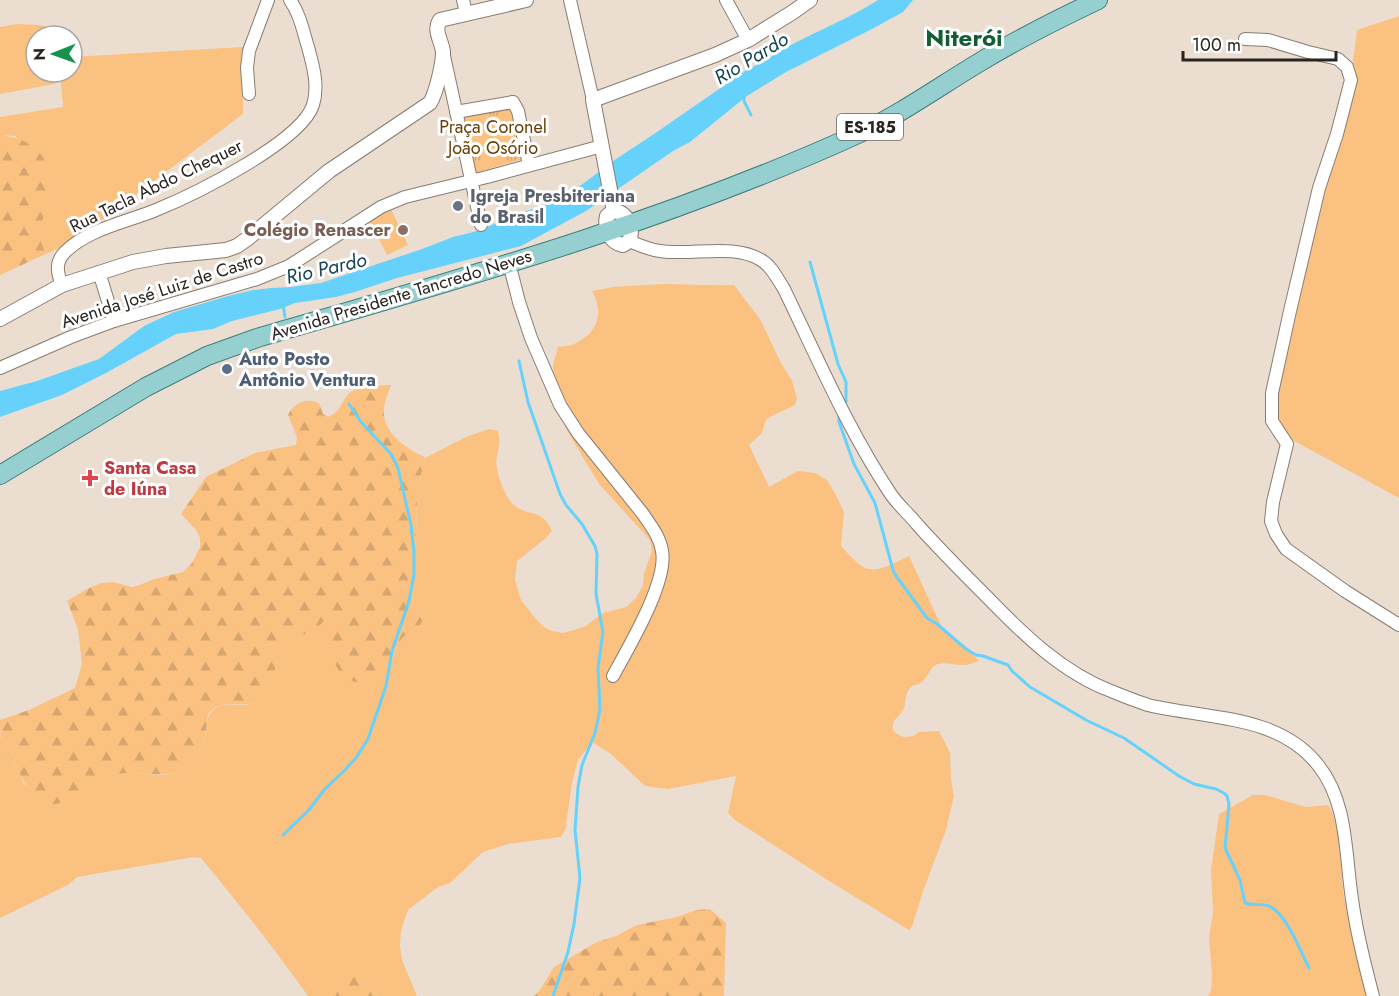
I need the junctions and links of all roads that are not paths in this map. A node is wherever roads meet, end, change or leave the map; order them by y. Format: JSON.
{"nodes":[{"id":1,"x":268,"y":0,"type":"edge"},
{"id":2,"x":290,"y":0,"type":"edge"},
{"id":3,"x":526,"y":0,"type":"edge"},
{"id":4,"x":570,"y":0,"type":"edge"},
{"id":5,"x":726,"y":0,"type":"edge"},
{"id":6,"x":810,"y":0,"type":"edge"},
{"id":7,"x":1098,"y":0,"type":"edge"},
{"id":8,"x":465,"y":7,"type":"edge"},
{"id":9,"x":1245,"y":39,"type":"dead end"},
{"id":10,"x":748,"y":40,"type":"junction"},
{"id":11,"x":443,"y":52,"type":"junction"},
{"id":12,"x":249,"y":94,"type":"dead end"},
{"id":13,"x":593,"y":100,"type":"junction"},
{"id":14,"x":456,"y":112,"type":"junction"},
{"id":15,"x":602,"y":146,"type":"junction"},
{"id":16,"x":529,"y":165,"type":"junction"},
{"id":17,"x":471,"y":181,"type":"junction"},
{"id":18,"x":616,"y":224,"type":"junction"},
{"id":19,"x":481,"y":225,"type":"dead end"},
{"id":20,"x":561,"y":246,"type":"junction"},
{"id":21,"x":509,"y":263,"type":"junction"},
{"id":22,"x":99,"y":272,"type":"junction"},
{"id":23,"x":62,"y":285,"type":"junction"},
{"id":24,"x":0,"y":319,"type":"edge"},
{"id":25,"x":114,"y":321,"type":"junction"},
{"id":26,"x":0,"y":368,"type":"edge"},
{"id":27,"x":0,"y":475,"type":"edge"},
{"id":28,"x":1399,"y":625,"type":"edge"},
{"id":29,"x":614,"y":676,"type":"dead end"},
{"id":30,"x":1373,"y":996,"type":"edge"}],
"edges":[{"from":1,"to":12,"type":"street"},
{"from":2,"to":23,"type":"street","name":"Rua Tacla Abdo Chequer"},
{"from":3,"to":8,"type":"street"},
{"from":4,"to":13,"type":"street"},
{"from":5,"to":10,"type":"street"},
{"from":6,"to":10,"type":"street"},
{"from":7,"to":18,"type":"main road","number":"ES-185"},
{"from":8,"to":11,"type":"street"},
{"from":9,"to":28,"type":"street"},
{"from":10,"to":13,"type":"street"},
{"from":11,"to":14,"type":"street"},
{"from":11,"to":22,"type":"street"},
{"from":13,"to":15,"type":"street"},
{"from":14,"to":16,"type":"street"},
{"from":14,"to":17,"type":"street"},
{"from":15,"to":16,"type":"street","name":"Avenida José Luiz de Castro"},
{"from":15,"to":18,"type":"street"},
{"from":16,"to":17,"type":"street","name":"Avenida José Luiz de Castro"},
{"from":17,"to":19,"type":"street"},
{"from":17,"to":25,"type":"street","name":"Avenida José Luiz de Castro"},
{"from":18,"to":20,"type":"main road"},
{"from":18,"to":20,"type":"main road"},
{"from":18,"to":30,"type":"street"},
{"from":20,"to":21,"type":"main road","name":"Avenida Presidente Tancredo Neves"},
{"from":21,"to":27,"type":"main road","name":"Avenida Presidente Tancredo Neves"},
{"from":21,"to":29,"type":"street"},
{"from":22,"to":23,"type":"street"},
{"from":22,"to":25,"type":"street"},
{"from":23,"to":24,"type":"street"},
{"from":25,"to":26,"type":"street","name":"Avenida José Luiz de Castro"}]}
